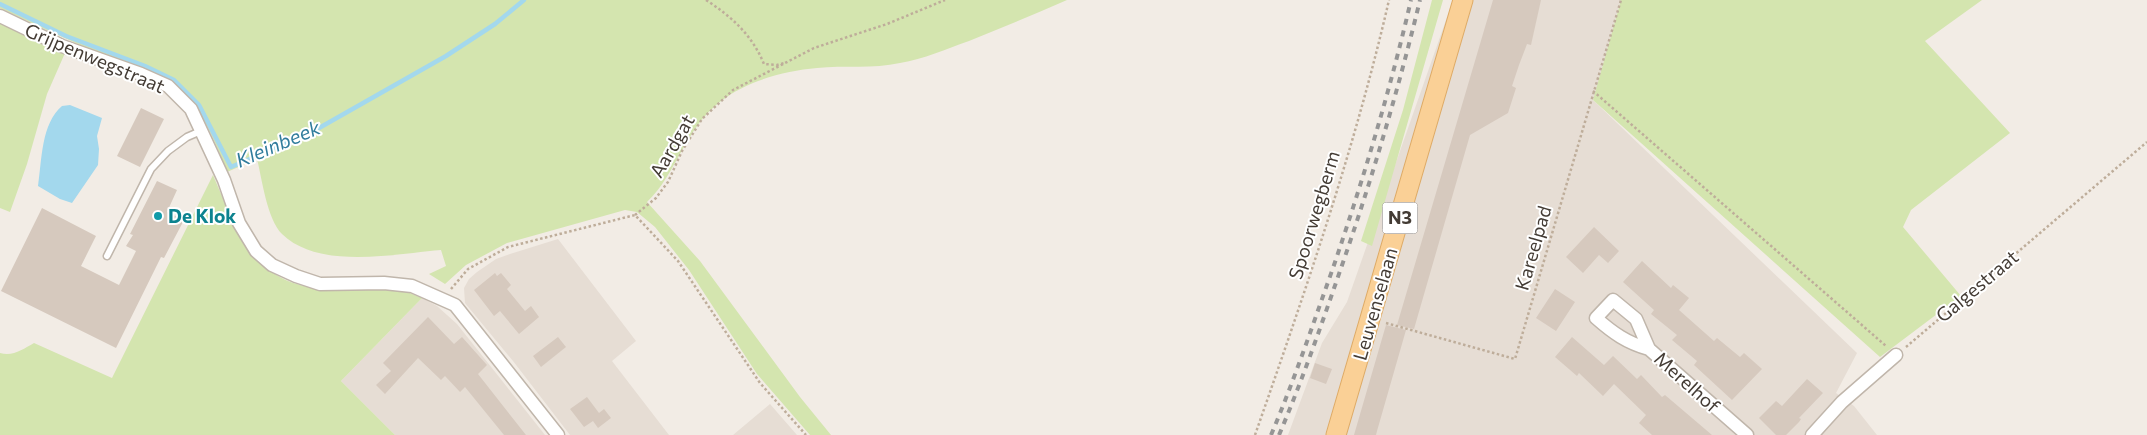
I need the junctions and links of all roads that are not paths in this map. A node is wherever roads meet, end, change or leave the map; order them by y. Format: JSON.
{"nodes":[{"id":1,"x":1462,"y":0,"type":"edge"},
{"id":2,"x":0,"y":16,"type":"edge"},
{"id":3,"x":201,"y":131,"type":"junction"},
{"id":4,"x":107,"y":256,"type":"dead end"},
{"id":5,"x":1649,"y":349,"type":"dead end"},
{"id":6,"x":1896,"y":355,"type":"road end"},
{"id":7,"x":558,"y":435,"type":"edge"},
{"id":8,"x":1336,"y":435,"type":"edge"},
{"id":9,"x":1747,"y":435,"type":"edge"},
{"id":10,"x":1812,"y":435,"type":"edge"}],
"edges":[{"from":1,"to":8,"type":"main road","name":"Leuvenselaan","number":"N3"},
{"from":2,"to":3,"type":"street","name":"Grijpenwegstraat"},
{"from":3,"to":4,"type":"lane"},
{"from":3,"to":7,"type":"street","name":"Grijpenwegstraat"},
{"from":5,"to":9,"type":"street","name":"Merelhof"},
{"from":6,"to":10,"type":"street"}]}
